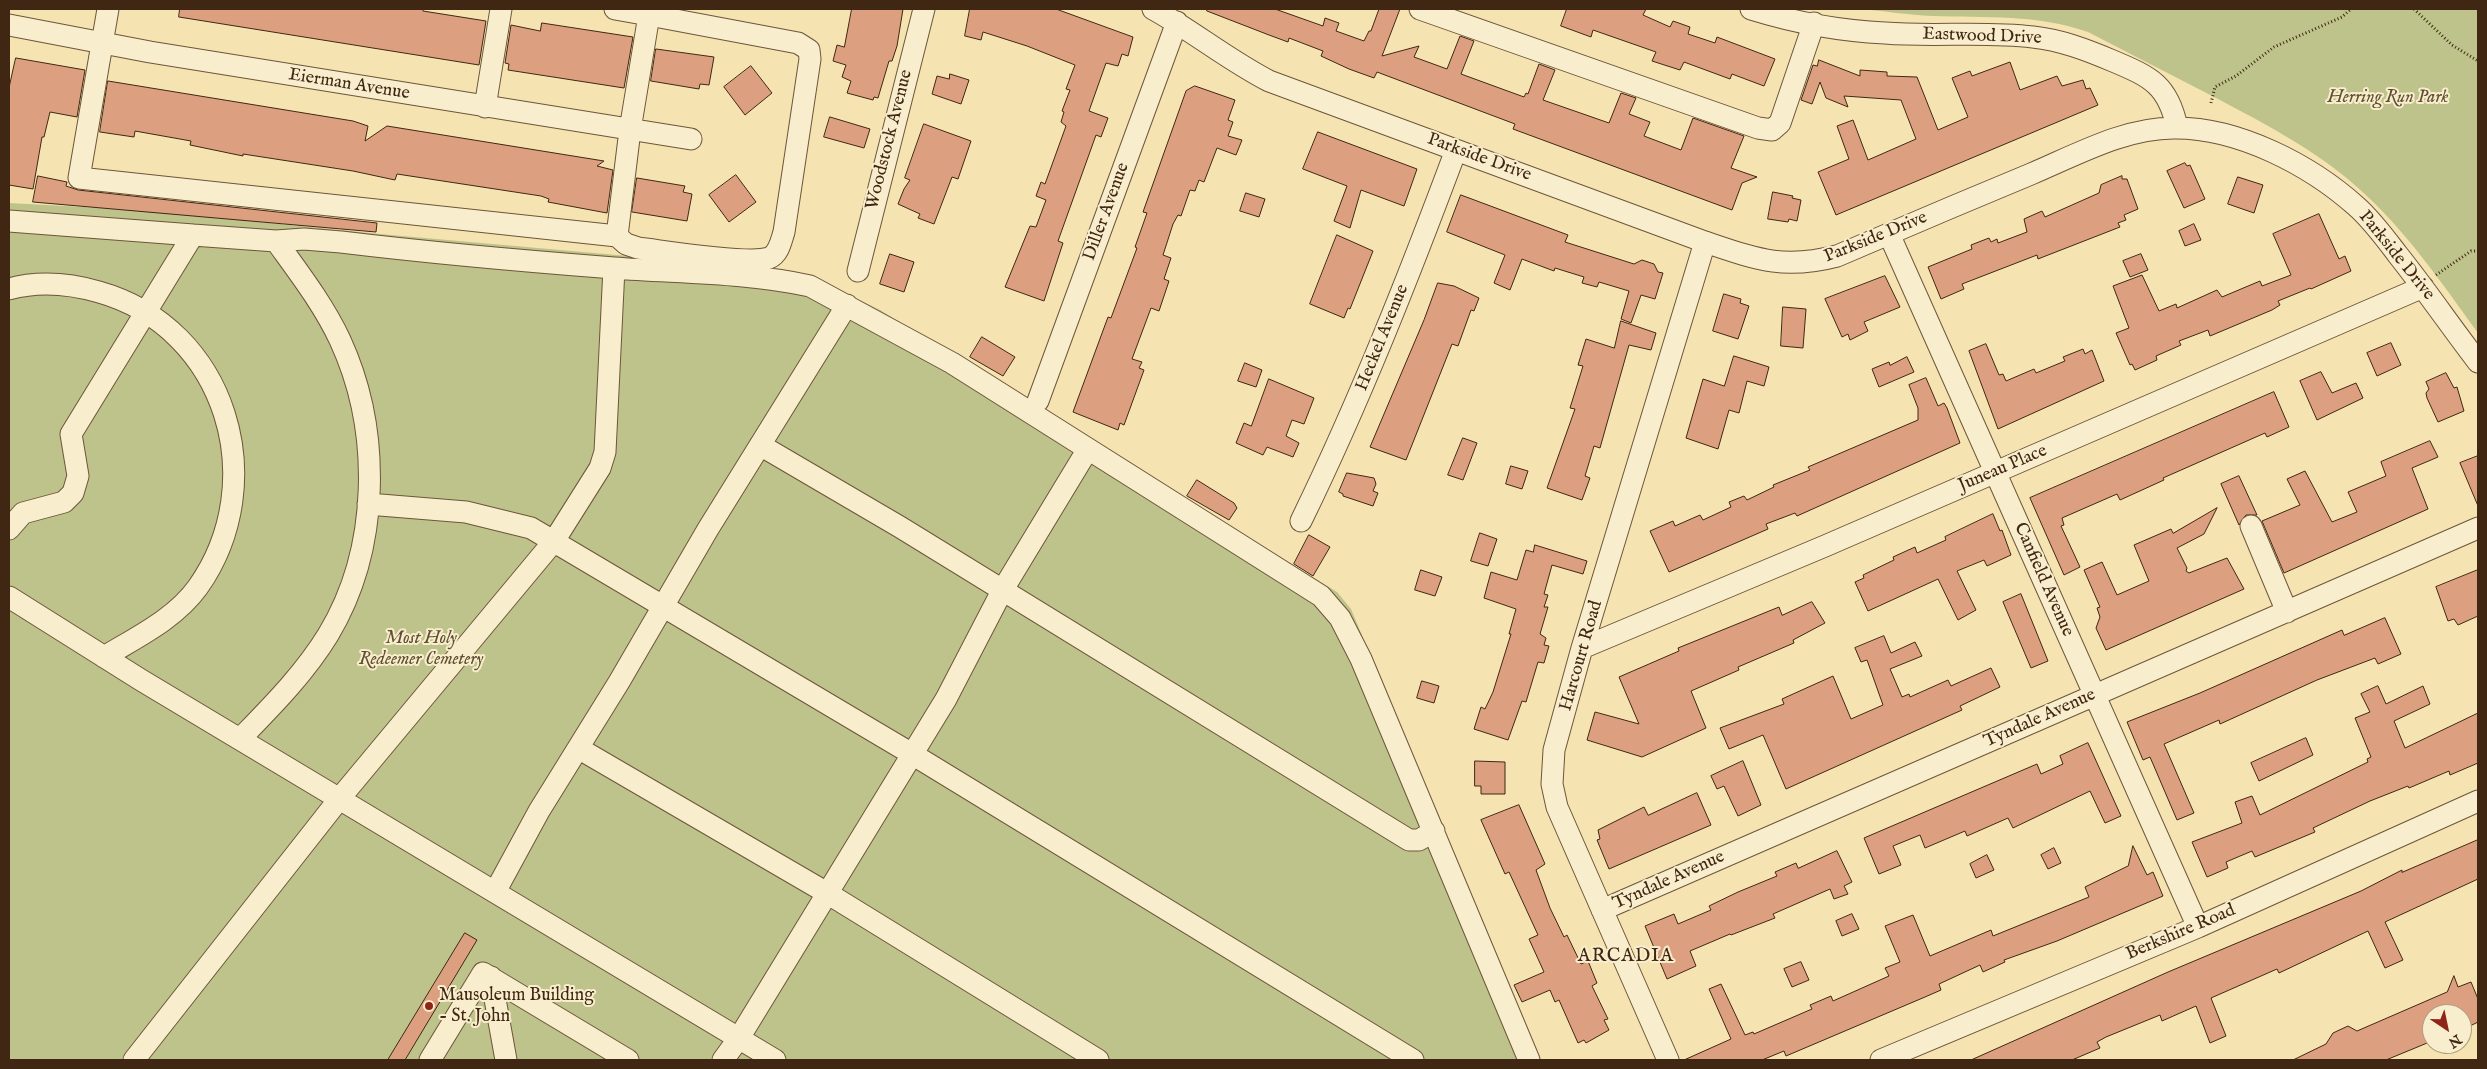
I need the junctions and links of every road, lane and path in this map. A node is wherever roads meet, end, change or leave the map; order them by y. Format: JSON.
{"nodes":[{"id":1,"x":108,"y":9,"type":"edge"},
{"id":2,"x":501,"y":9,"type":"edge"},
{"id":3,"x":615,"y":9,"type":"edge"},
{"id":4,"x":924,"y":9,"type":"edge"},
{"id":5,"x":1154,"y":9,"type":"edge"},
{"id":6,"x":1420,"y":9,"type":"edge"},
{"id":7,"x":1750,"y":9,"type":"edge"},
{"id":8,"x":2351,"y":9,"type":"edge"},
{"id":9,"x":2414,"y":9,"type":"edge"},
{"id":10,"x":649,"y":15,"type":"junction"},
{"id":11,"x":1177,"y":22,"type":"junction"},
{"id":12,"x":1814,"y":23,"type":"junction"},
{"id":13,"x":9,"y":25,"type":"edge"},
{"id":14,"x":102,"y":43,"type":"junction"},
{"id":15,"x":2478,"y":61,"type":"edge"},
{"id":16,"x":2211,"y":103,"type":"dead end"},
{"id":17,"x":485,"y":107,"type":"junction"},
{"id":18,"x":2177,"y":128,"type":"junction"},
{"id":19,"x":630,"y":130,"type":"junction"},
{"id":20,"x":691,"y":139,"type":"dead end"},
{"id":21,"x":1456,"y":150,"type":"junction"},
{"id":22,"x":9,"y":221,"type":"edge"},
{"id":23,"x":1889,"y":234,"type":"junction"},
{"id":24,"x":193,"y":235,"type":"junction"},
{"id":25,"x":617,"y":236,"type":"junction"},
{"id":26,"x":276,"y":241,"type":"junction"},
{"id":27,"x":1705,"y":242,"type":"junction"},
{"id":28,"x":2478,"y":251,"type":"edge"},
{"id":29,"x":614,"y":268,"type":"junction"},
{"id":30,"x":858,"y":271,"type":"dead end"},
{"id":31,"x":2423,"y":286,"type":"junction"},
{"id":32,"x":9,"y":289,"type":"edge"},
{"id":33,"x":847,"y":304,"type":"junction"},
{"id":34,"x":145,"y":312,"type":"junction"},
{"id":35,"x":2478,"y":362,"type":"edge"},
{"id":36,"x":1038,"y":402,"type":"dead end"},
{"id":37,"x":760,"y":445,"type":"junction"},
{"id":38,"x":1088,"y":448,"type":"junction"},
{"id":39,"x":1995,"y":472,"type":"junction"},
{"id":40,"x":368,"y":504,"type":"junction"},
{"id":41,"x":1301,"y":521,"type":"dead end"},
{"id":42,"x":2251,"y":526,"type":"dead end"},
{"id":43,"x":2478,"y":528,"type":"edge"},
{"id":44,"x":9,"y":529,"type":"edge"},
{"id":45,"x":554,"y":541,"type":"junction"},
{"id":46,"x":1002,"y":591,"type":"junction"},
{"id":47,"x":9,"y":597,"type":"edge"},
{"id":48,"x":661,"y":607,"type":"junction"},
{"id":49,"x":2287,"y":612,"type":"junction"},
{"id":50,"x":1582,"y":648,"type":"junction"},
{"id":51,"x":104,"y":657,"type":"junction"},
{"id":52,"x":2095,"y":696,"type":"junction"},
{"id":53,"x":240,"y":739,"type":"junction"},
{"id":54,"x":578,"y":748,"type":"junction"},
{"id":55,"x":912,"y":754,"type":"junction"},
{"id":56,"x":340,"y":798,"type":"junction"},
{"id":57,"x":2478,"y":801,"type":"edge"},
{"id":58,"x":1434,"y":831,"type":"junction"},
{"id":59,"x":495,"y":892,"type":"junction"},
{"id":60,"x":827,"y":894,"type":"junction"},
{"id":61,"x":1602,"y":910,"type":"junction"},
{"id":62,"x":2198,"y":927,"type":"junction"},
{"id":63,"x":491,"y":977,"type":"junction"},
{"id":64,"x":739,"y":1038,"type":"junction"},
{"id":65,"x":134,"y":1060,"type":"edge"},
{"id":66,"x":430,"y":1060,"type":"edge"},
{"id":67,"x":506,"y":1060,"type":"edge"},
{"id":68,"x":628,"y":1060,"type":"edge"},
{"id":69,"x":723,"y":1060,"type":"edge"},
{"id":70,"x":775,"y":1060,"type":"edge"},
{"id":71,"x":1098,"y":1060,"type":"edge"},
{"id":72,"x":1413,"y":1060,"type":"edge"},
{"id":73,"x":1529,"y":1060,"type":"edge"},
{"id":74,"x":1668,"y":1060,"type":"edge"},
{"id":75,"x":1882,"y":1060,"type":"edge"}],
"edges":[{"from":1,"to":14,"type":"street"},
{"from":2,"to":17,"type":"street"},
{"from":3,"to":10,"type":"street"},
{"from":4,"to":30,"type":"street","name":"Woodstock Avenue"},
{"from":5,"to":11,"type":"street","name":"Parkside Drive"},
{"from":6,"to":12,"type":"street"},
{"from":7,"to":12,"type":"street","name":"Eastwood Drive"},
{"from":8,"to":16,"type":"path"},
{"from":9,"to":15,"type":"path"},
{"from":10,"to":19,"type":"street"},
{"from":10,"to":25,"type":"street"},
{"from":11,"to":21,"type":"street","name":"Parkside Drive"},
{"from":11,"to":36,"type":"street","name":"Diller Avenue"},
{"from":12,"to":18,"type":"street","name":"Eastwood Drive"},
{"from":13,"to":14,"type":"street","name":"Eierman Avenue"},
{"from":14,"to":17,"type":"street","name":"Eierman Avenue"},
{"from":14,"to":25,"type":"street"},
{"from":17,"to":19,"type":"street","name":"Eierman Avenue"},
{"from":18,"to":23,"type":"street","name":"Parkside Drive"},
{"from":18,"to":31,"type":"street","name":"Parkside Drive"},
{"from":19,"to":20,"type":"street","name":"Eierman Avenue"},
{"from":19,"to":25,"type":"street"},
{"from":21,"to":27,"type":"street","name":"Parkside Drive"},
{"from":21,"to":41,"type":"street","name":"Heckel Avenue"},
{"from":22,"to":24,"type":"street"},
{"from":23,"to":27,"type":"street","name":"Parkside Drive"},
{"from":23,"to":39,"type":"street","name":"Canfield Avenue"},
{"from":24,"to":26,"type":"street"},
{"from":24,"to":34,"type":"street"},
{"from":26,"to":29,"type":"street"},
{"from":26,"to":40,"type":"street"},
{"from":27,"to":50,"type":"street","name":"Harcourt Road"},
{"from":28,"to":31,"type":"path"},
{"from":29,"to":33,"type":"street"},
{"from":29,"to":45,"type":"street"},
{"from":31,"to":35,"type":"street","name":"Parkside Drive"},
{"from":31,"to":39,"type":"street","name":"Juneau Place"},
{"from":32,"to":34,"type":"street"},
{"from":33,"to":37,"type":"street"},
{"from":33,"to":38,"type":"street"},
{"from":34,"to":44,"type":"street"},
{"from":34,"to":51,"type":"street"},
{"from":37,"to":46,"type":"street"},
{"from":37,"to":48,"type":"street"},
{"from":38,"to":46,"type":"street"},
{"from":38,"to":58,"type":"street"},
{"from":39,"to":50,"type":"street","name":"Juneau Place"},
{"from":39,"to":52,"type":"street","name":"Canfield Avenue"},
{"from":40,"to":45,"type":"street"},
{"from":40,"to":53,"type":"street"},
{"from":42,"to":49,"type":"street"},
{"from":43,"to":49,"type":"street","name":"Tyndale Avenue"},
{"from":45,"to":48,"type":"street"},
{"from":45,"to":56,"type":"street"},
{"from":46,"to":55,"type":"street"},
{"from":46,"to":58,"type":"street"},
{"from":47,"to":51,"type":"street"},
{"from":48,"to":54,"type":"street"},
{"from":48,"to":55,"type":"street"},
{"from":49,"to":52,"type":"street","name":"Tyndale Avenue"},
{"from":50,"to":61,"type":"street","name":"Harcourt Road"},
{"from":51,"to":53,"type":"street"},
{"from":52,"to":61,"type":"street","name":"Tyndale Avenue"},
{"from":52,"to":62,"type":"street","name":"Canfield Avenue"},
{"from":53,"to":56,"type":"street"},
{"from":54,"to":59,"type":"street"},
{"from":54,"to":60,"type":"street"},
{"from":55,"to":60,"type":"street"},
{"from":55,"to":72,"type":"street"},
{"from":56,"to":59,"type":"street"},
{"from":56,"to":65,"type":"street"},
{"from":57,"to":62,"type":"street","name":"Berkshire Road"},
{"from":58,"to":73,"type":"street"},
{"from":59,"to":64,"type":"street"},
{"from":60,"to":64,"type":"street"},
{"from":60,"to":71,"type":"street"},
{"from":61,"to":74,"type":"street","name":"Harcourt Road"},
{"from":62,"to":75,"type":"street","name":"Berkshire Road"},
{"from":63,"to":66,"type":"street"},
{"from":63,"to":67,"type":"street"},
{"from":63,"to":68,"type":"street"},
{"from":64,"to":69,"type":"street"},
{"from":64,"to":70,"type":"street"}]}
